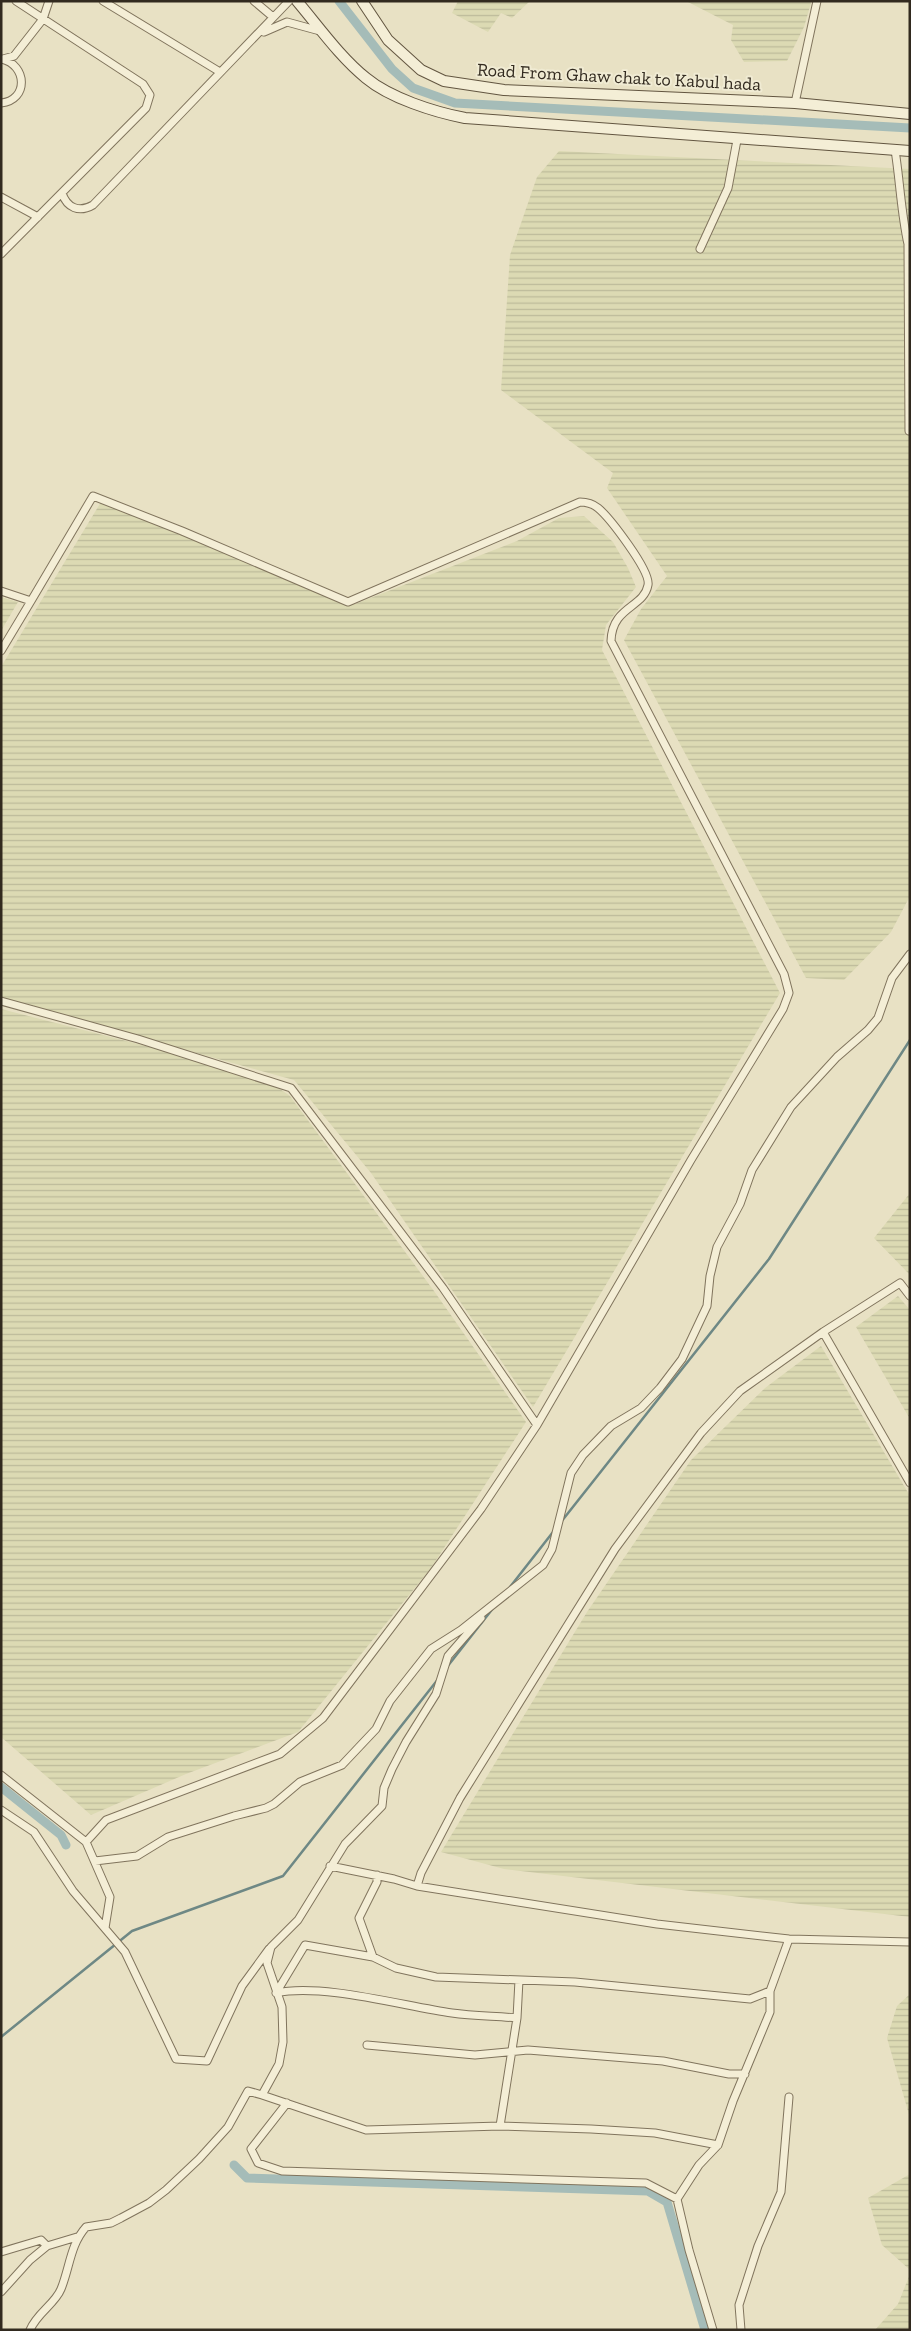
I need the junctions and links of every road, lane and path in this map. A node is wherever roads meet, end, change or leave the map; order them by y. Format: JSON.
{"nodes":[{"id":1,"x":16,"y":1,"type":"edge"},
{"id":2,"x":50,"y":1,"type":"edge"},
{"id":3,"x":103,"y":1,"type":"edge"},
{"id":4,"x":254,"y":1,"type":"edge"},
{"id":5,"x":289,"y":1,"type":"edge"},
{"id":6,"x":297,"y":1,"type":"edge"},
{"id":7,"x":362,"y":1,"type":"edge"},
{"id":8,"x":817,"y":1,"type":"edge"},
{"id":9,"x":273,"y":18,"type":"junction"},
{"id":10,"x":43,"y":19,"type":"junction"},
{"id":11,"x":324,"y":33,"type":"junction"},
{"id":12,"x":251,"y":40,"type":"junction"},
{"id":13,"x":14,"y":56,"type":"junction"},
{"id":14,"x":2,"y":59,"type":"edge"},
{"id":15,"x":18,"y":68,"type":"junction"},
{"id":16,"x":220,"y":72,"type":"junction"},
{"id":17,"x":1,"y":103,"type":"edge"},
{"id":18,"x":795,"y":103,"type":"junction"},
{"id":19,"x":910,"y":114,"type":"edge"},
{"id":20,"x":737,"y":140,"type":"junction"},
{"id":21,"x":895,"y":150,"type":"junction"},
{"id":22,"x":910,"y":151,"type":"edge"},
{"id":23,"x":62,"y":193,"type":"junction"},
{"id":24,"x":1,"y":197,"type":"edge"},
{"id":25,"x":38,"y":217,"type":"junction"},
{"id":26,"x":700,"y":249,"type":"dead end"},
{"id":27,"x":1,"y":254,"type":"edge"},
{"id":28,"x":909,"y":432,"type":"edge"},
{"id":29,"x":1,"y":591,"type":"edge"},
{"id":30,"x":31,"y":601,"type":"junction"},
{"id":31,"x":1,"y":651,"type":"edge"},
{"id":32,"x":910,"y":954,"type":"edge"},
{"id":33,"x":1,"y":1001,"type":"edge"},
{"id":34,"x":910,"y":1296,"type":"edge"},
{"id":35,"x":823,"y":1332,"type":"junction"},
{"id":36,"x":536,"y":1425,"type":"junction"},
{"id":37,"x":910,"y":1483,"type":"edge"},
{"id":38,"x":485,"y":1611,"type":"junction"},
{"id":39,"x":1,"y":1775,"type":"edge"},
{"id":40,"x":1,"y":1810,"type":"edge"},
{"id":41,"x":86,"y":1842,"type":"junction"},
{"id":42,"x":95,"y":1861,"type":"junction"},
{"id":43,"x":330,"y":1866,"type":"junction"},
{"id":44,"x":377,"y":1876,"type":"junction"},
{"id":45,"x":417,"y":1886,"type":"junction"},
{"id":46,"x":105,"y":1928,"type":"junction"},
{"id":47,"x":789,"y":1939,"type":"junction"},
{"id":48,"x":910,"y":1942,"type":"edge"},
{"id":49,"x":271,"y":1947,"type":"junction"},
{"id":50,"x":373,"y":1957,"type":"junction"},
{"id":51,"x":518,"y":1980,"type":"junction"},
{"id":52,"x":770,"y":1991,"type":"junction"},
{"id":53,"x":276,"y":1993,"type":"junction"},
{"id":54,"x":517,"y":2018,"type":"junction"},
{"id":55,"x":367,"y":2045,"type":"dead end"},
{"id":56,"x":513,"y":2052,"type":"junction"},
{"id":57,"x":745,"y":2074,"type":"junction"},
{"id":58,"x":262,"y":2095,"type":"junction"},
{"id":59,"x":788,"y":2097,"type":"dead end"},
{"id":60,"x":287,"y":2103,"type":"junction"},
{"id":61,"x":500,"y":2126,"type":"junction"},
{"id":62,"x":718,"y":2145,"type":"junction"},
{"id":63,"x":677,"y":2199,"type":"junction"},
{"id":64,"x":77,"y":2237,"type":"junction"},
{"id":65,"x":47,"y":2246,"type":"junction"},
{"id":66,"x":1,"y":2252,"type":"edge"},
{"id":67,"x":1,"y":2292,"type":"edge"},
{"id":68,"x":30,"y":2330,"type":"edge"},
{"id":69,"x":714,"y":2330,"type":"edge"},
{"id":70,"x":740,"y":2330,"type":"edge"}],
"edges":[{"from":1,"to":10,"type":"street"},
{"from":2,"to":10,"type":"street"},
{"from":3,"to":16,"type":"street"},
{"from":4,"to":9,"type":"street"},
{"from":5,"to":9,"type":"street"},
{"from":6,"to":11,"type":"street"},
{"from":7,"to":18,"type":"street","name":"Road From Ghaw chak to Kabul hada"},
{"from":8,"to":18,"type":"street"},
{"from":9,"to":12,"type":"street"},
{"from":10,"to":13,"type":"street"},
{"from":10,"to":23,"type":"street"},
{"from":11,"to":12,"type":"street"},
{"from":11,"to":20,"type":"street"},
{"from":12,"to":16,"type":"street"},
{"from":13,"to":14,"type":"street"},
{"from":13,"to":15,"type":"street"},
{"from":14,"to":15,"type":"street"},
{"from":15,"to":17,"type":"street"},
{"from":16,"to":23,"type":"street"},
{"from":18,"to":19,"type":"street","name":"Road From Ghaw chak to Kabul hada"},
{"from":20,"to":21,"type":"street"},
{"from":20,"to":26,"type":"street"},
{"from":21,"to":22,"type":"street"},
{"from":21,"to":28,"type":"street"},
{"from":23,"to":25,"type":"street"},
{"from":24,"to":25,"type":"street"},
{"from":25,"to":27,"type":"street"},
{"from":29,"to":30,"type":"street"},
{"from":30,"to":31,"type":"street"},
{"from":30,"to":36,"type":"street"},
{"from":32,"to":38,"type":"street"},
{"from":33,"to":36,"type":"street"},
{"from":34,"to":35,"type":"street"},
{"from":35,"to":37,"type":"street"},
{"from":35,"to":45,"type":"street"},
{"from":36,"to":41,"type":"street"},
{"from":38,"to":42,"type":"street"},
{"from":38,"to":43,"type":"street"},
{"from":39,"to":41,"type":"street"},
{"from":40,"to":46,"type":"street"},
{"from":41,"to":42,"type":"street"},
{"from":42,"to":46,"type":"street"},
{"from":43,"to":44,"type":"street"},
{"from":43,"to":49,"type":"street"},
{"from":44,"to":45,"type":"street"},
{"from":44,"to":50,"type":"street"},
{"from":45,"to":47,"type":"street"},
{"from":46,"to":49,"type":"street"},
{"from":47,"to":48,"type":"street"},
{"from":47,"to":52,"type":"street"},
{"from":49,"to":53,"type":"street"},
{"from":50,"to":51,"type":"street"},
{"from":50,"to":53,"type":"street"},
{"from":51,"to":52,"type":"street"},
{"from":51,"to":54,"type":"street"},
{"from":52,"to":57,"type":"street"},
{"from":53,"to":54,"type":"street"},
{"from":53,"to":58,"type":"street"},
{"from":54,"to":56,"type":"street"},
{"from":55,"to":56,"type":"street"},
{"from":56,"to":57,"type":"street"},
{"from":56,"to":61,"type":"street"},
{"from":57,"to":62,"type":"street"},
{"from":58,"to":60,"type":"street"},
{"from":58,"to":64,"type":"street"},
{"from":59,"to":70,"type":"street"},
{"from":60,"to":61,"type":"street"},
{"from":60,"to":63,"type":"street"},
{"from":61,"to":62,"type":"street"},
{"from":62,"to":63,"type":"street"},
{"from":63,"to":69,"type":"street"},
{"from":64,"to":65,"type":"street"},
{"from":64,"to":68,"type":"street"},
{"from":65,"to":66,"type":"street"},
{"from":65,"to":67,"type":"street"}]}
